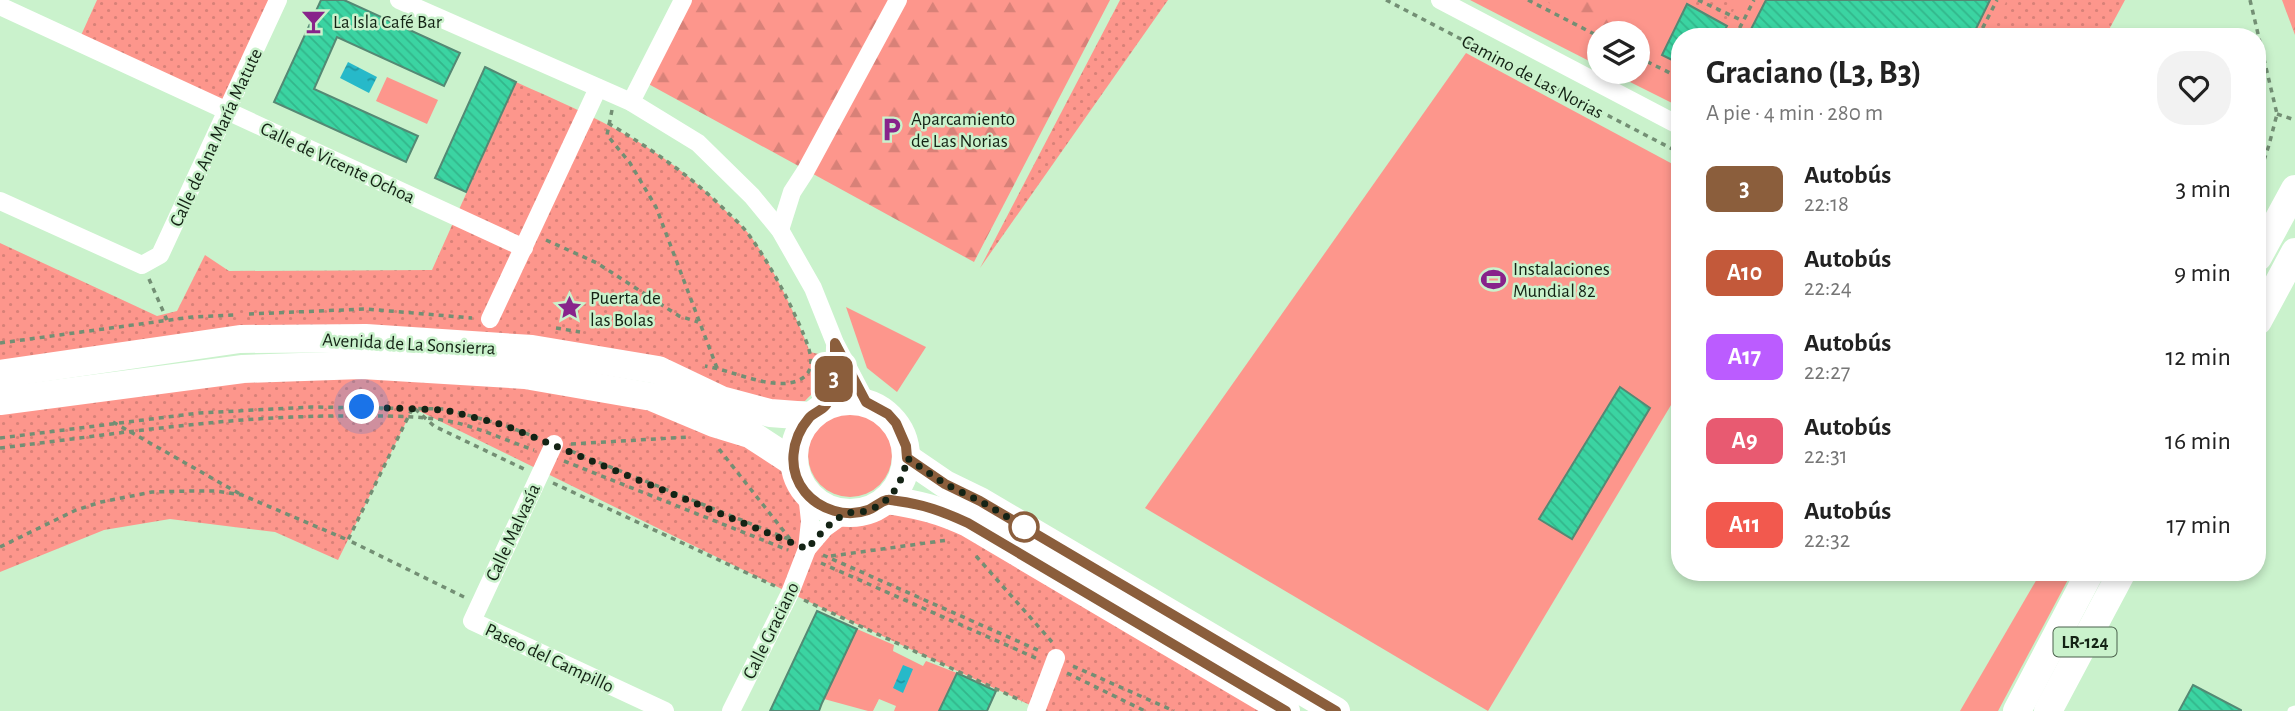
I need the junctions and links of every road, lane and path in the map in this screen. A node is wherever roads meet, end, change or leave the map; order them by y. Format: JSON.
{"nodes":[{"id":1,"x":278,"y":0,"type":"edge"},
{"id":2,"x":399,"y":0,"type":"edge"},
{"id":3,"x":683,"y":0,"type":"edge"},
{"id":4,"x":898,"y":0,"type":"edge"},
{"id":5,"x":1386,"y":0,"type":"edge"},
{"id":6,"x":1440,"y":0,"type":"edge"},
{"id":7,"x":1528,"y":0,"type":"edge"},
{"id":8,"x":1698,"y":0,"type":"edge"},
{"id":9,"x":1754,"y":0,"type":"edge"},
{"id":10,"x":1997,"y":0,"type":"edge"},
{"id":11,"x":2249,"y":0,"type":"edge"},
{"id":12,"x":0,"y":6,"type":"edge"},
{"id":13,"x":1743,"y":21,"type":"junction"},
{"id":14,"x":1740,"y":28,"type":"edge"},
{"id":15,"x":1983,"y":28,"type":"edge"},
{"id":16,"x":2256,"y":28,"type":"edge"},
{"id":17,"x":1587,"y":30,"type":"edge"},
{"id":18,"x":1650,"y":63,"type":"edge"},
{"id":19,"x":2266,"y":69,"type":"edge"},
{"id":20,"x":1671,"y":74,"type":"edge"},
{"id":21,"x":598,"y":88,"type":"junction"},
{"id":22,"x":623,"y":99,"type":"junction"},
{"id":23,"x":227,"y":111,"type":"junction"},
{"id":24,"x":2277,"y":114,"type":"junction"},
{"id":25,"x":2295,"y":120,"type":"edge"},
{"id":26,"x":1671,"y":121,"type":"edge"},
{"id":27,"x":608,"y":123,"type":"junction"},
{"id":28,"x":1671,"y":148,"type":"edge"},
{"id":29,"x":2266,"y":154,"type":"edge"},
{"id":30,"x":2295,"y":189,"type":"edge"},
{"id":31,"x":792,"y":192,"type":"junction"},
{"id":32,"x":752,"y":196,"type":"junction"},
{"id":33,"x":0,"y":201,"type":"edge"},
{"id":34,"x":780,"y":230,"type":"junction"},
{"id":35,"x":527,"y":241,"type":"junction"},
{"id":36,"x":2266,"y":242,"type":"edge"},
{"id":37,"x":2295,"y":252,"type":"edge"},
{"id":38,"x":142,"y":265,"type":"junction"},
{"id":39,"x":2266,"y":306,"type":"edge"},
{"id":40,"x":490,"y":319,"type":"dead end"},
{"id":41,"x":167,"y":321,"type":"dead end"},
{"id":42,"x":698,"y":322,"type":"junction"},
{"id":43,"x":835,"y":343,"type":"junction"},
{"id":44,"x":0,"y":374,"type":"edge"},
{"id":45,"x":0,"y":401,"type":"edge"},
{"id":46,"x":866,"y":402,"type":"junction"},
{"id":47,"x":413,"y":407,"type":"junction"},
{"id":48,"x":818,"y":411,"type":"junction"},
{"id":49,"x":408,"y":418,"type":"junction"},
{"id":50,"x":426,"y":419,"type":"junction"},
{"id":51,"x":113,"y":422,"type":"junction"},
{"id":52,"x":130,"y":432,"type":"junction"},
{"id":53,"x":696,"y":437,"type":"dead end"},
{"id":54,"x":0,"y":438,"type":"edge"},
{"id":55,"x":718,"y":447,"type":"dead end"},
{"id":56,"x":0,"y":448,"type":"edge"},
{"id":57,"x":552,"y":450,"type":"junction"},
{"id":58,"x":907,"y":458,"type":"junction"},
{"id":59,"x":793,"y":462,"type":"junction"},
{"id":60,"x":538,"y":476,"type":"junction"},
{"id":61,"x":807,"y":494,"type":"junction"},
{"id":62,"x":242,"y":495,"type":"junction"},
{"id":63,"x":886,"y":500,"type":"junction"},
{"id":64,"x":846,"y":513,"type":"junction"},
{"id":65,"x":348,"y":540,"type":"junction"},
{"id":66,"x":948,"y":540,"type":"dead end"},
{"id":67,"x":0,"y":547,"type":"edge"},
{"id":68,"x":970,"y":548,"type":"dead end"},
{"id":69,"x":801,"y":549,"type":"junction"},
{"id":70,"x":828,"y":557,"type":"junction"},
{"id":71,"x":2085,"y":581,"type":"edge"},
{"id":72,"x":2117,"y":581,"type":"edge"},
{"id":73,"x":790,"y":593,"type":"junction"},
{"id":74,"x":475,"y":613,"type":"junction"},
{"id":75,"x":1058,"y":657,"type":"junction"},
{"id":76,"x":1074,"y":667,"type":"junction"},
{"id":77,"x":1037,"y":710,"type":"edge"},
{"id":78,"x":665,"y":711,"type":"edge"},
{"id":79,"x":732,"y":711,"type":"edge"},
{"id":80,"x":1145,"y":711,"type":"edge"},
{"id":81,"x":1174,"y":711,"type":"edge"},
{"id":82,"x":1286,"y":711,"type":"edge"},
{"id":83,"x":1336,"y":711,"type":"edge"},
{"id":84,"x":2017,"y":711,"type":"edge"},
{"id":85,"x":2048,"y":711,"type":"edge"}],
"edges":[{"from":1,"to":23,"type":"street","name":"Calle de Ana María Matute"},
{"from":2,"to":21,"type":"street"},
{"from":3,"to":22,"type":"street"},
{"from":4,"to":31,"type":"street"},
{"from":5,"to":28,"type":"path","name":"Camino de Las Norias"},
{"from":6,"to":26,"type":"street","name":"Camino de Las Norias"},
{"from":7,"to":17,"type":"path"},
{"from":8,"to":13,"type":"path"},
{"from":9,"to":13,"type":"path"},
{"from":10,"to":15,"type":"path"},
{"from":11,"to":16,"type":"path"},
{"from":12,"to":23,"type":"street","name":"Calle de Vicente Ochoa"},
{"from":13,"to":14,"type":"path"},
{"from":18,"to":20,"type":"path"},
{"from":19,"to":24,"type":"path"},
{"from":21,"to":22,"type":"street"},
{"from":21,"to":35,"type":"street"},
{"from":22,"to":27,"type":"path"},
{"from":22,"to":32,"type":"street"},
{"from":23,"to":35,"type":"street","name":"Calle de Vicente Ochoa"},
{"from":23,"to":38,"type":"street","name":"Calle de Ana María Matute"},
{"from":24,"to":25,"type":"path"},
{"from":24,"to":29,"type":"path"},
{"from":27,"to":42,"type":"path"},
{"from":27,"to":42,"type":"path"},
{"from":30,"to":36,"type":"main road"},
{"from":31,"to":32,"type":"street"},
{"from":31,"to":34,"type":"street"},
{"from":32,"to":34,"type":"street"},
{"from":33,"to":38,"type":"street"},
{"from":34,"to":43,"type":"street"},
{"from":35,"to":40,"type":"street"},
{"from":35,"to":42,"type":"path"},
{"from":37,"to":39,"type":"main road"},
{"from":38,"to":41,"type":"path"},
{"from":43,"to":46,"type":"street"},
{"from":43,"to":48,"type":"street"},
{"from":44,"to":48,"type":"main road","name":"Avenida de La Sonsierra"},
{"from":45,"to":59,"type":"main road","name":"Avenida de La Sonsierra"},
{"from":46,"to":48,"type":"main road"},
{"from":46,"to":58,"type":"main road"},
{"from":47,"to":49,"type":"path"},
{"from":47,"to":50,"type":"path"},
{"from":47,"to":51,"type":"path"},
{"from":47,"to":57,"type":"path"},
{"from":48,"to":59,"type":"main road"},
{"from":49,"to":50,"type":"path"},
{"from":49,"to":52,"type":"path"},
{"from":49,"to":65,"type":"path"},
{"from":50,"to":57,"type":"path"},
{"from":50,"to":60,"type":"path"},
{"from":51,"to":52,"type":"path"},
{"from":51,"to":54,"type":"path"},
{"from":52,"to":56,"type":"path"},
{"from":52,"to":62,"type":"path"},
{"from":53,"to":57,"type":"path"},
{"from":55,"to":69,"type":"path"},
{"from":57,"to":60,"type":"street","name":"Calle Malvasía"},
{"from":57,"to":69,"type":"path"},
{"from":57,"to":69,"type":"path"},
{"from":58,"to":63,"type":"main road"},
{"from":58,"to":83,"type":"main road"},
{"from":59,"to":61,"type":"main road"},
{"from":60,"to":73,"type":"path"},
{"from":60,"to":74,"type":"street","name":"Calle Malvasía"},
{"from":61,"to":64,"type":"main road"},
{"from":61,"to":69,"type":"street","name":"Calle Graciano"},
{"from":62,"to":65,"type":"path"},
{"from":62,"to":67,"type":"path"},
{"from":63,"to":64,"type":"main road"},
{"from":63,"to":82,"type":"main road"},
{"from":64,"to":69,"type":"street","name":"Calle Graciano"},
{"from":65,"to":74,"type":"path"},
{"from":66,"to":70,"type":"path"},
{"from":68,"to":75,"type":"path"},
{"from":69,"to":70,"type":"path"},
{"from":69,"to":73,"type":"street","name":"Calle Graciano"},
{"from":69,"to":75,"type":"path"},
{"from":70,"to":75,"type":"path"},
{"from":71,"to":84,"type":"main road","number":"LR-124"},
{"from":72,"to":85,"type":"main road","number":"LR-124"},
{"from":73,"to":77,"type":"path"},
{"from":73,"to":79,"type":"street","name":"Calle Graciano"},
{"from":74,"to":78,"type":"street","name":"Paseo del Campillo"},
{"from":75,"to":76,"type":"path"},
{"from":75,"to":76,"type":"path"},
{"from":75,"to":77,"type":"street"},
{"from":75,"to":80,"type":"path"},
{"from":76,"to":81,"type":"path"}]}
